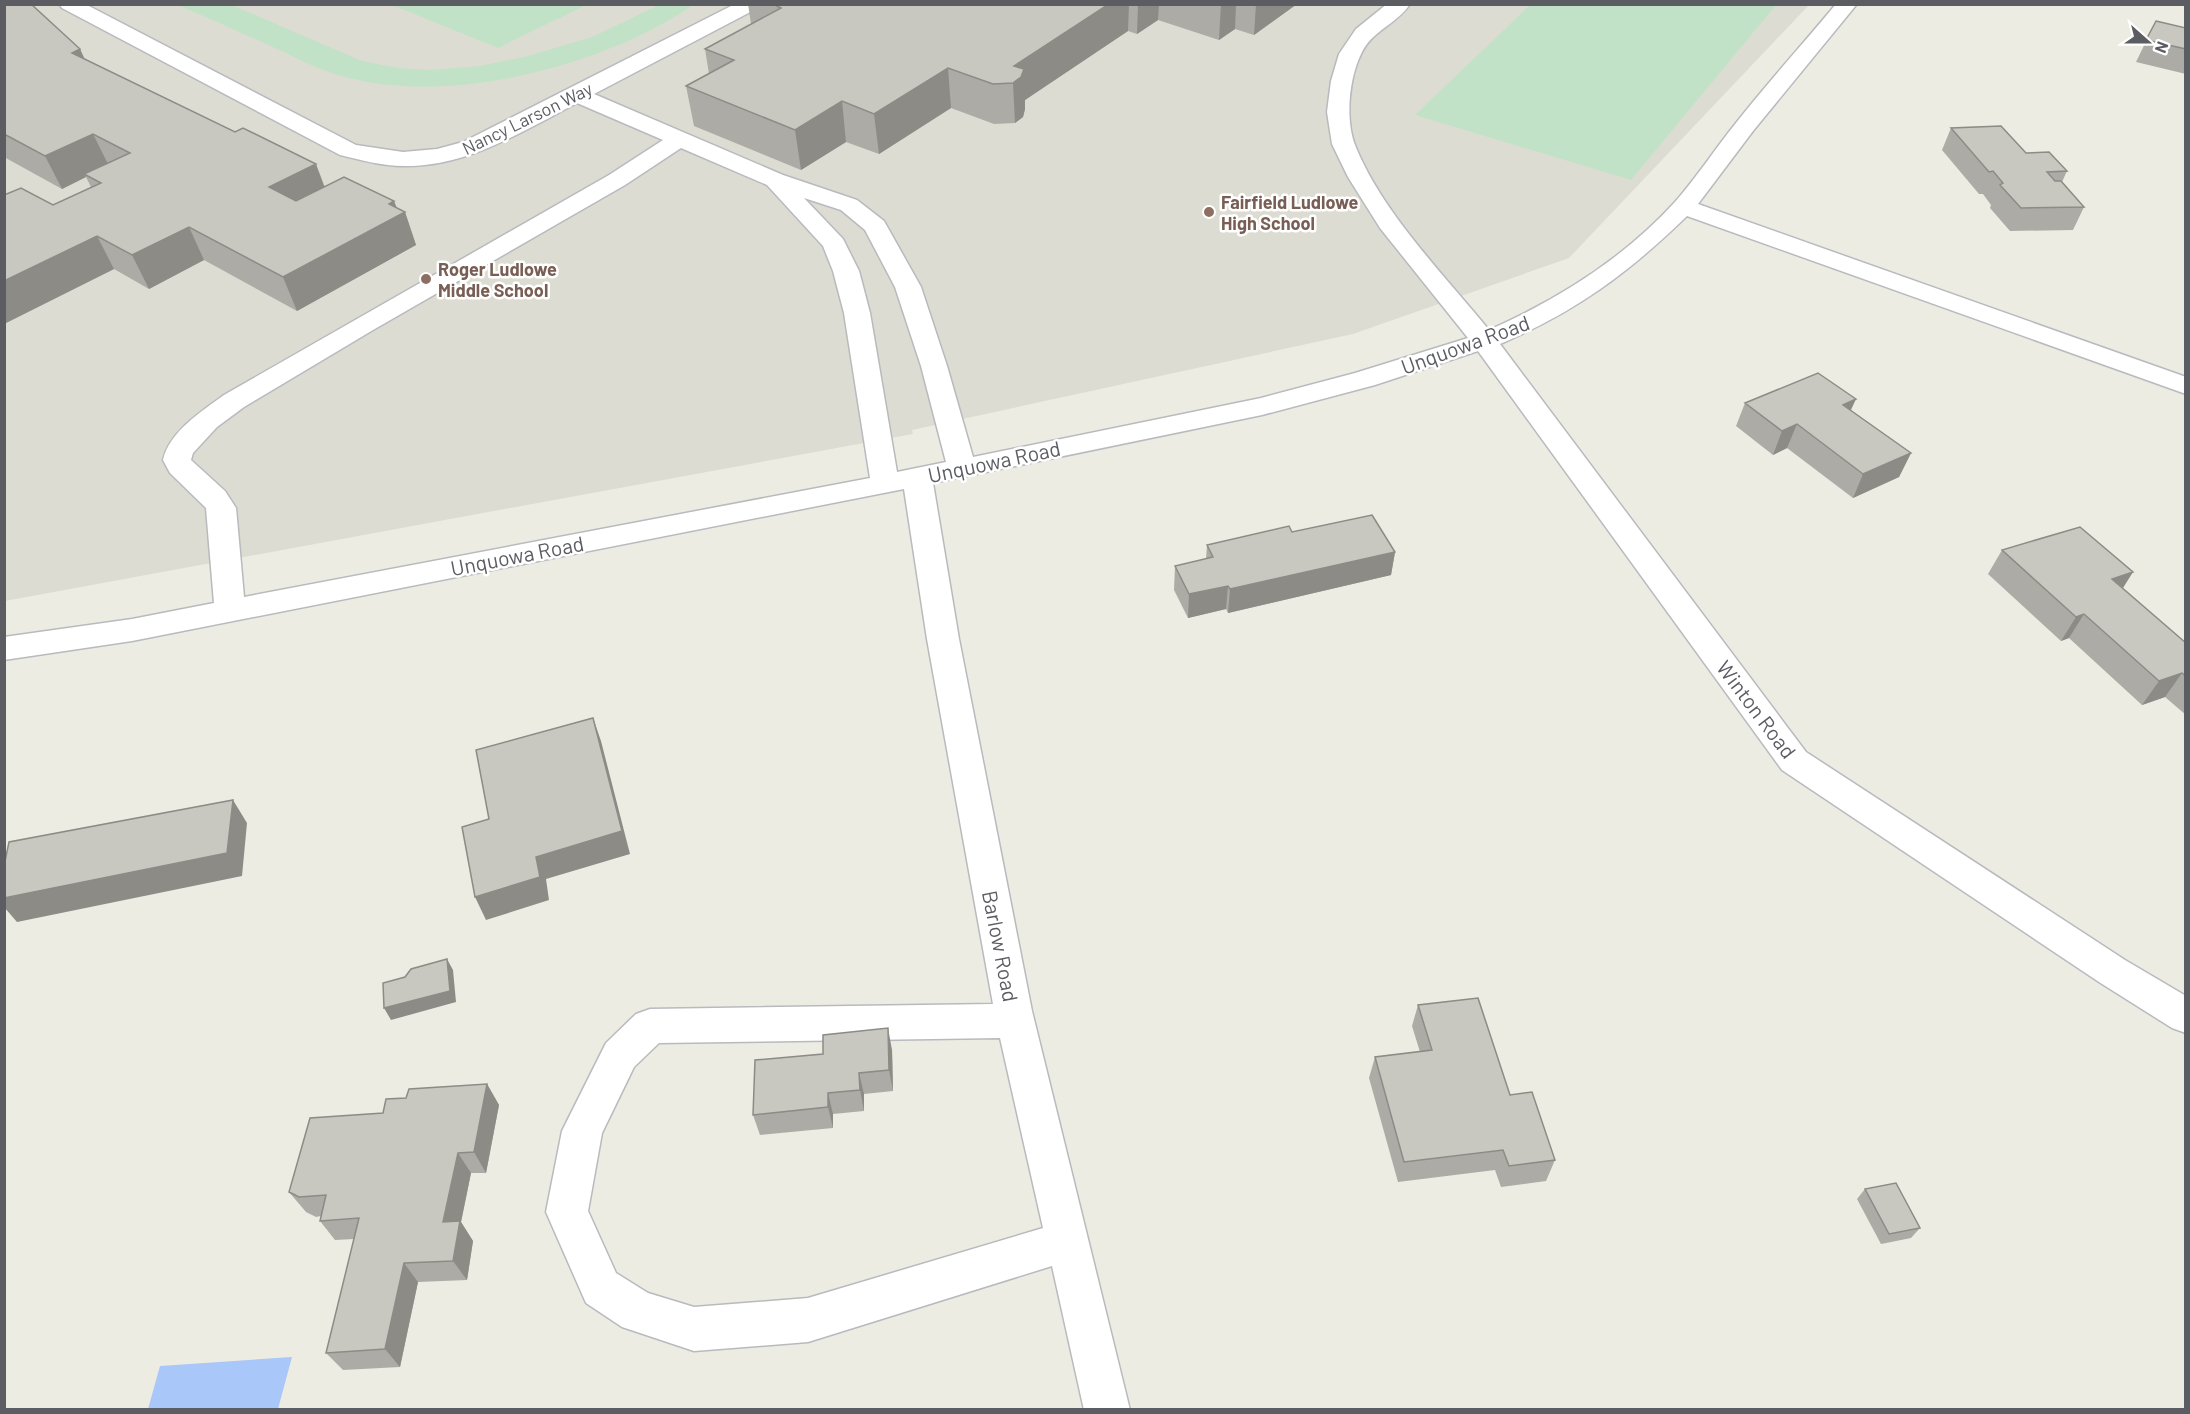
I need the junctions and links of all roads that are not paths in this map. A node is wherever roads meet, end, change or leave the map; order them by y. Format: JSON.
{"nodes":[{"id":1,"x":69,"y":4,"type":"edge"},
{"id":2,"x":751,"y":4,"type":"edge"},
{"id":3,"x":1400,"y":4,"type":"edge"},
{"id":4,"x":1847,"y":4,"type":"edge"},
{"id":5,"x":576,"y":94,"type":"junction"},
{"id":6,"x":680,"y":138,"type":"junction"},
{"id":7,"x":775,"y":180,"type":"junction"},
{"id":8,"x":1683,"y":207,"type":"junction"},
{"id":9,"x":1484,"y":341,"type":"junction"},
{"id":10,"x":2186,"y":386,"type":"edge"},
{"id":11,"x":962,"y":467,"type":"junction"},
{"id":12,"x":901,"y":481,"type":"junction"},
{"id":13,"x":230,"y":611,"type":"junction"},
{"id":14,"x":4,"y":649,"type":"edge"},
{"id":15,"x":2186,"y":1016,"type":"edge"},
{"id":16,"x":1016,"y":1021,"type":"junction"},
{"id":17,"x":1067,"y":1241,"type":"junction"},
{"id":18,"x":1107,"y":1410,"type":"edge"}],
"edges":[{"from":1,"to":5,"type":"street","name":"Nancy Larson Way"},
{"from":2,"to":5,"type":"street","name":"Nancy Larson Way"},
{"from":3,"to":9,"type":"street","name":"Winton Road"},
{"from":4,"to":8,"type":"street","name":"Unquowa Road"},
{"from":5,"to":6,"type":"street"},
{"from":6,"to":7,"type":"street"},
{"from":6,"to":13,"type":"street"},
{"from":7,"to":11,"type":"street"},
{"from":7,"to":12,"type":"street","name":"Barlow Road"},
{"from":8,"to":9,"type":"street","name":"Unquowa Road"},
{"from":8,"to":10,"type":"street"},
{"from":9,"to":11,"type":"street","name":"Unquowa Road"},
{"from":9,"to":15,"type":"street","name":"Winton Road"},
{"from":11,"to":12,"type":"street","name":"Unquowa Road"},
{"from":12,"to":13,"type":"street","name":"Unquowa Road"},
{"from":12,"to":16,"type":"street","name":"Barlow Road"},
{"from":13,"to":14,"type":"street","name":"Unquowa Road"},
{"from":16,"to":17,"type":"street","name":"Barlow Road"},
{"from":16,"to":17,"type":"street"},
{"from":17,"to":18,"type":"street","name":"Barlow Road"}]}
